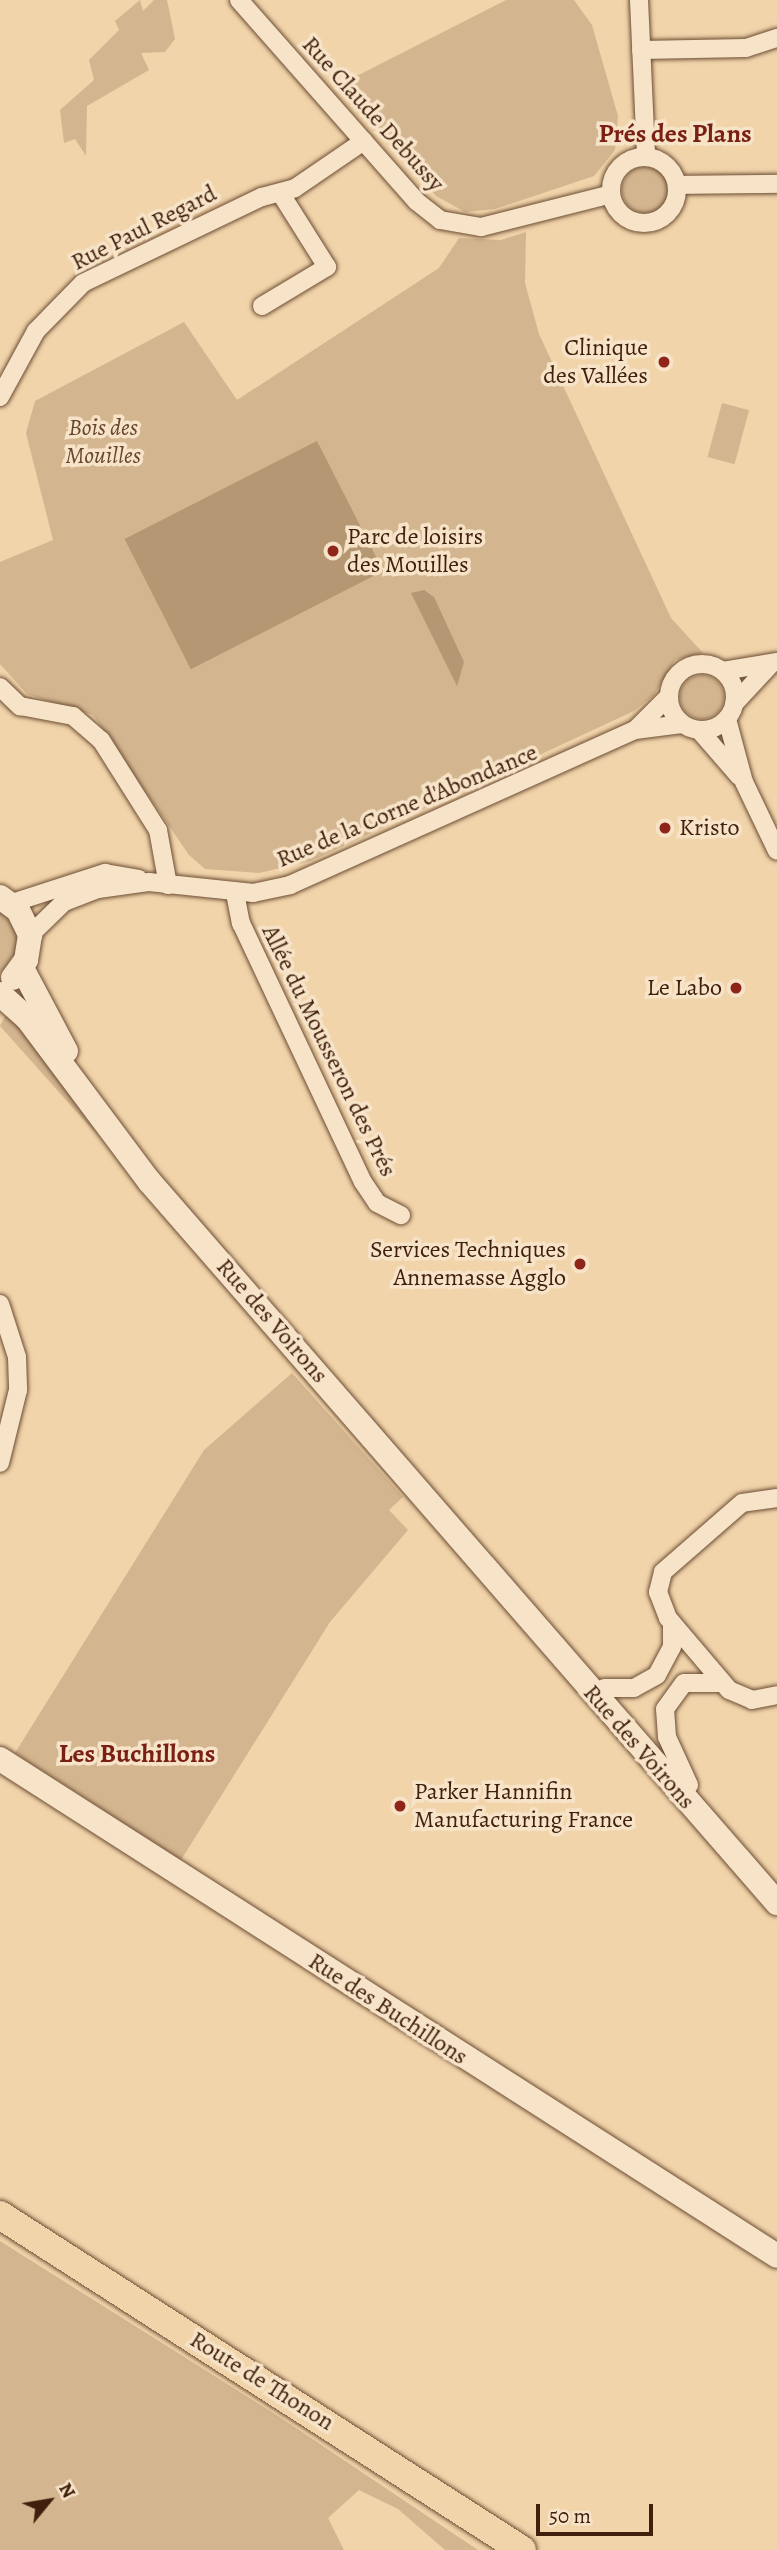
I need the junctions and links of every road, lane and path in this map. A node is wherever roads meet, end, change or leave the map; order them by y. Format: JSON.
{"nodes":[{"id":1,"x":239,"y":0,"type":"edge"},
{"id":2,"x":639,"y":0,"type":"edge"},
{"id":3,"x":777,"y":38,"type":"edge"},
{"id":4,"x":641,"y":50,"type":"junction"},
{"id":5,"x":364,"y":141,"type":"junction"},
{"id":6,"x":646,"y":156,"type":"junction"},
{"id":7,"x":777,"y":184,"type":"edge"},
{"id":8,"x":677,"y":185,"type":"junction"},
{"id":9,"x":281,"y":194,"type":"junction"},
{"id":10,"x":611,"y":194,"type":"junction"},
{"id":11,"x":262,"y":306,"type":"dead end"},
{"id":12,"x":0,"y":397,"type":"edge"},
{"id":13,"x":774,"y":663,"type":"edge"},
{"id":14,"x":723,"y":671,"type":"junction"},
{"id":15,"x":0,"y":687,"type":"edge"},
{"id":16,"x":669,"y":695,"type":"junction"},
{"id":17,"x":731,"y":712,"type":"junction"},
{"id":18,"x":682,"y":724,"type":"junction"},
{"id":19,"x":635,"y":730,"type":"junction"},
{"id":20,"x":700,"y":731,"type":"junction"},
{"id":21,"x":744,"y":782,"type":"junction"},
{"id":22,"x":777,"y":851,"type":"edge"},
{"id":23,"x":149,"y":882,"type":"junction"},
{"id":24,"x":168,"y":885,"type":"junction"},
{"id":25,"x":235,"y":893,"type":"junction"},
{"id":26,"x":6,"y":900,"type":"edge"},
{"id":27,"x":30,"y":935,"type":"junction"},
{"id":28,"x":22,"y":968,"type":"junction"},
{"id":29,"x":0,"y":986,"type":"edge"},
{"id":30,"x":0,"y":994,"type":"edge"},
{"id":31,"x":98,"y":1114,"type":"junction"},
{"id":32,"x":401,"y":1215,"type":"dead end"},
{"id":33,"x":0,"y":1304,"type":"edge"},
{"id":34,"x":0,"y":1462,"type":"edge"},
{"id":35,"x":777,"y":1498,"type":"edge"},
{"id":36,"x":450,"y":1525,"type":"junction"},
{"id":37,"x":672,"y":1623,"type":"junction"},
{"id":38,"x":723,"y":1683,"type":"junction"},
{"id":39,"x":604,"y":1688,"type":"junction"},
{"id":40,"x":777,"y":1695,"type":"edge"},
{"id":41,"x":0,"y":1759,"type":"edge"},
{"id":42,"x":689,"y":1785,"type":"junction"},
{"id":43,"x":777,"y":1892,"type":"edge"},
{"id":44,"x":777,"y":1903,"type":"edge"},
{"id":45,"x":0,"y":2216,"type":"edge"},
{"id":46,"x":777,"y":2256,"type":"edge"},
{"id":47,"x":522,"y":2550,"type":"edge"}],
"edges":[{"from":1,"to":5,"type":"street","name":"Rue Claude Debussy"},
{"from":2,"to":4,"type":"street"},
{"from":3,"to":4,"type":"street"},
{"from":4,"to":6,"type":"street"},
{"from":5,"to":9,"type":"street","name":"Rue Paul Regard"},
{"from":5,"to":10,"type":"street","name":"Rue Claude Debussy"},
{"from":6,"to":8,"type":"street"},
{"from":6,"to":10,"type":"street"},
{"from":7,"to":8,"type":"street"},
{"from":8,"to":10,"type":"street"},
{"from":9,"to":11,"type":"street"},
{"from":9,"to":12,"type":"street","name":"Rue Paul Regard"},
{"from":13,"to":14,"type":"street"},
{"from":13,"to":17,"type":"street"},
{"from":14,"to":16,"type":"street"},
{"from":14,"to":17,"type":"street"},
{"from":15,"to":24,"type":"street"},
{"from":16,"to":18,"type":"street"},
{"from":16,"to":19,"type":"street","name":"Rue de la Corne d'Abondance"},
{"from":17,"to":20,"type":"street"},
{"from":17,"to":21,"type":"street"},
{"from":18,"to":19,"type":"street","name":"Rue de la Corne d'Abondance"},
{"from":18,"to":20,"type":"street"},
{"from":19,"to":25,"type":"street","name":"Rue de la Corne d'Abondance"},
{"from":20,"to":21,"type":"street"},
{"from":21,"to":22,"type":"street"},
{"from":23,"to":24,"type":"street","name":"Rue de la Corne d'Abondance"},
{"from":23,"to":26,"type":"street","name":"Rue de la Corne d'Abondance"},
{"from":23,"to":27,"type":"street","name":"Rue de la Corne d'Abondance"},
{"from":24,"to":25,"type":"street","name":"Rue de la Corne d'Abondance"},
{"from":25,"to":32,"type":"street","name":"Allée du Mousseron des Prés"},
{"from":26,"to":27,"type":"street"},
{"from":27,"to":28,"type":"street"},
{"from":28,"to":29,"type":"street"},
{"from":28,"to":31,"type":"street","name":"Rue des Voirons"},
{"from":30,"to":31,"type":"street","name":"Rue des Voirons"},
{"from":31,"to":36,"type":"street","name":"Rue des Voirons"},
{"from":33,"to":34,"type":"street"},
{"from":35,"to":37,"type":"street"},
{"from":36,"to":39,"type":"street","name":"Rue des Voirons"},
{"from":36,"to":44,"type":"street","name":"Rue des Voirons"},
{"from":37,"to":38,"type":"street"},
{"from":37,"to":39,"type":"street"},
{"from":38,"to":40,"type":"street"},
{"from":38,"to":42,"type":"street"},
{"from":39,"to":42,"type":"street","name":"Rue des Voirons"},
{"from":41,"to":46,"type":"street","name":"Rue des Buchillons"},
{"from":42,"to":43,"type":"street","name":"Rue des Voirons"},
{"from":45,"to":47,"type":"main road","name":"Route de Thonon"}]}
